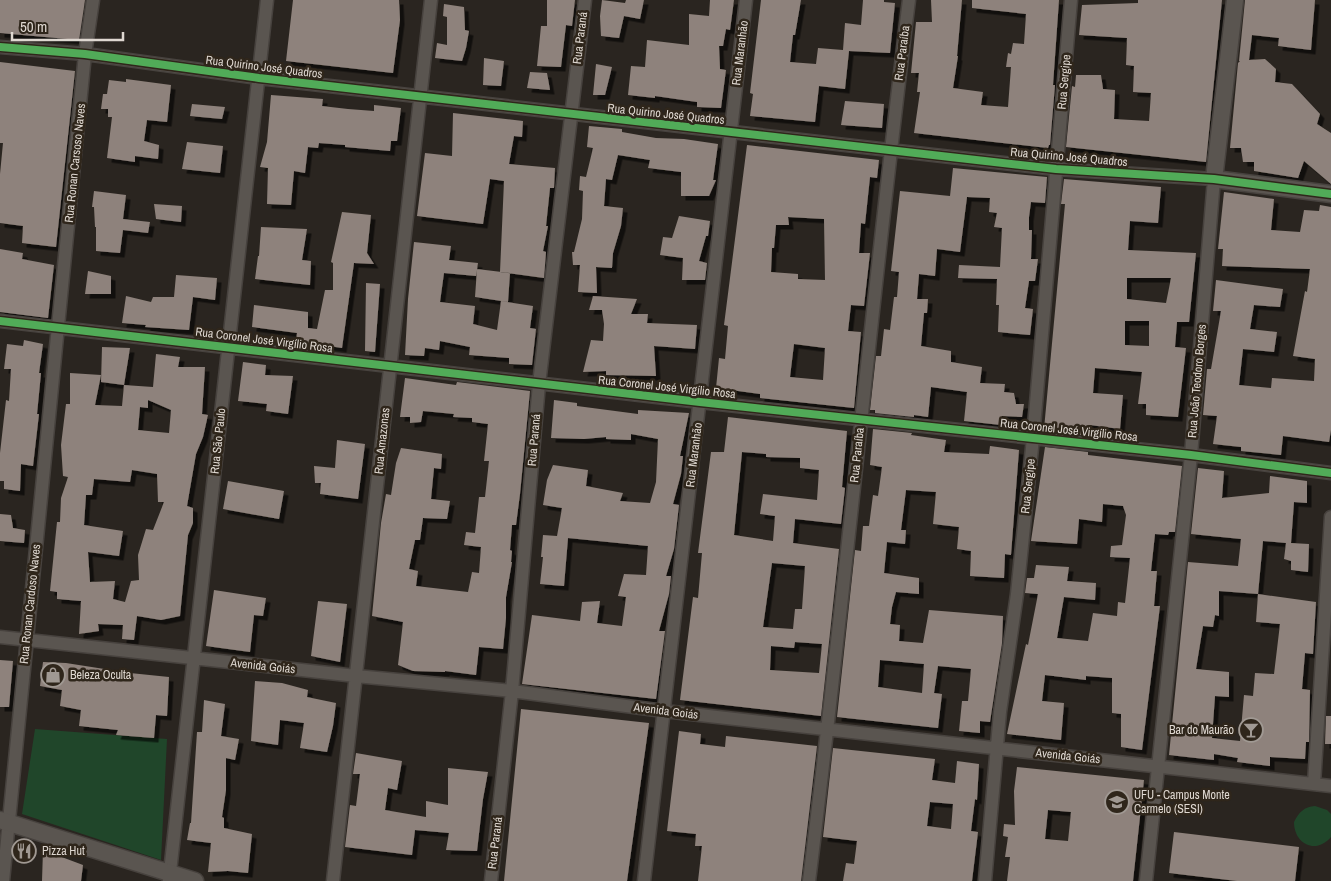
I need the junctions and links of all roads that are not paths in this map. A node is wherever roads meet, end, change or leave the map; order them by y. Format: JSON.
{"nodes":[{"id":1,"x":93,"y":0,"type":"edge"},
{"id":2,"x":267,"y":0,"type":"edge"},
{"id":3,"x":430,"y":0,"type":"edge"},
{"id":4,"x":584,"y":0,"type":"edge"},
{"id":5,"x":746,"y":0,"type":"edge"},
{"id":6,"x":909,"y":0,"type":"edge"},
{"id":7,"x":1071,"y":0,"type":"edge"},
{"id":8,"x":1235,"y":0,"type":"edge"},
{"id":9,"x":0,"y":47,"type":"edge"},
{"id":10,"x":85,"y":54,"type":"junction"},
{"id":11,"x":259,"y":78,"type":"junction"},
{"id":12,"x":420,"y":97,"type":"junction"},
{"id":13,"x":571,"y":114,"type":"junction"},
{"id":14,"x":731,"y":132,"type":"junction"},
{"id":15,"x":890,"y":150,"type":"junction"},
{"id":16,"x":1056,"y":169,"type":"junction"},
{"id":17,"x":1214,"y":178,"type":"junction"},
{"id":18,"x":1331,"y":194,"type":"edge"},
{"id":19,"x":0,"y":320,"type":"edge"},
{"id":20,"x":59,"y":327,"type":"junction"},
{"id":21,"x":229,"y":348,"type":"junction"},
{"id":22,"x":390,"y":367,"type":"junction"},
{"id":23,"x":539,"y":384,"type":"junction"},
{"id":24,"x":700,"y":402,"type":"junction"},
{"id":25,"x":860,"y":420,"type":"junction"},
{"id":26,"x":1033,"y":438,"type":"junction"},
{"id":27,"x":1191,"y":455,"type":"junction"},
{"id":28,"x":1331,"y":473,"type":"edge"},
{"id":29,"x":1331,"y":517,"type":"edge"},
{"id":30,"x":0,"y":637,"type":"edge"},
{"id":31,"x":26,"y":640,"type":"junction"},
{"id":32,"x":194,"y":658,"type":"junction"},
{"id":33,"x":356,"y":676,"type":"junction"},
{"id":34,"x":512,"y":691,"type":"junction"},
{"id":35,"x":664,"y":711,"type":"junction"},
{"id":36,"x":829,"y":729,"type":"junction"},
{"id":37,"x":996,"y":748,"type":"junction"},
{"id":38,"x":1158,"y":766,"type":"junction"},
{"id":39,"x":1314,"y":784,"type":"junction"},
{"id":40,"x":1331,"y":786,"type":"edge"},
{"id":41,"x":5,"y":821,"type":"edge"},
{"id":42,"x":170,"y":876,"type":"edge"},
{"id":43,"x":3,"y":881,"type":"edge"},
{"id":44,"x":195,"y":881,"type":"edge"},
{"id":45,"x":333,"y":881,"type":"edge"},
{"id":46,"x":491,"y":881,"type":"edge"},
{"id":47,"x":644,"y":881,"type":"edge"},
{"id":48,"x":810,"y":881,"type":"edge"},
{"id":49,"x":985,"y":881,"type":"edge"},
{"id":50,"x":1146,"y":881,"type":"edge"}],
"edges":[{"from":1,"to":10,"type":"street","name":"Rua Ronan Carsoso Naves"},
{"from":2,"to":11,"type":"street","name":"Rua São Paulo"},
{"from":3,"to":12,"type":"street","name":"Rua Amazonas"},
{"from":4,"to":13,"type":"street","name":"Rua Paraná"},
{"from":5,"to":14,"type":"street","name":"Rua Maranhão"},
{"from":6,"to":15,"type":"street","name":"Rua Paraíba"},
{"from":7,"to":16,"type":"street","name":"Rua Sergipe"},
{"from":8,"to":17,"type":"street","name":"Rua João Teodoro Borges"},
{"from":9,"to":10,"type":"street","name":"Rua Quirino José Quadros"},
{"from":10,"to":11,"type":"street","name":"Rua Quirino José Quadros"},
{"from":10,"to":20,"type":"street","name":"Rua Ronan Carsoso Naves"},
{"from":11,"to":12,"type":"street","name":"Rua Quirino José Quadros"},
{"from":11,"to":21,"type":"street","name":"Rua São Paulo"},
{"from":12,"to":13,"type":"street","name":"Rua Quirino José Quadros"},
{"from":12,"to":22,"type":"street","name":"Rua Amazonas"},
{"from":13,"to":14,"type":"street","name":"Rua Quirino José Quadros"},
{"from":13,"to":23,"type":"street","name":"Rua Paraná"},
{"from":14,"to":15,"type":"street","name":"Rua Quirino José Quadros"},
{"from":14,"to":24,"type":"street","name":"Rua Maranhão"},
{"from":15,"to":16,"type":"street","name":"Rua Quirino José Quadros"},
{"from":15,"to":25,"type":"street","name":"Rua Paraíba"},
{"from":16,"to":17,"type":"street","name":"Rua Quirino José Quadros"},
{"from":16,"to":26,"type":"street","name":"Rua Sergipe"},
{"from":17,"to":18,"type":"street","name":"Rua Quirino José Quadros"},
{"from":17,"to":27,"type":"street","name":"Rua João Teodoro Borges"},
{"from":19,"to":20,"type":"street","name":"Rua Coronel José Virgílio Rosa"},
{"from":20,"to":21,"type":"street","name":"Rua Coronel José Virgílio Rosa"},
{"from":20,"to":31,"type":"street","name":"Rua Ronan Cardoso Naves"},
{"from":21,"to":22,"type":"street","name":"Rua Coronel José Virgílio Rosa"},
{"from":21,"to":32,"type":"street","name":"Rua São Paulo"},
{"from":22,"to":23,"type":"street","name":"Rua Coronel José Virgílio Rosa"},
{"from":22,"to":33,"type":"street","name":"Rua Amazonas"},
{"from":23,"to":24,"type":"street","name":"Rua Coronel José Virgílio Rosa"},
{"from":23,"to":34,"type":"street","name":"Rua Paraná"},
{"from":24,"to":25,"type":"street","name":"Rua Coronel José Virgílio Rosa"},
{"from":24,"to":35,"type":"street","name":"Rua Maranhão"},
{"from":25,"to":26,"type":"street","name":"Rua Coronel José Virgílio Rosa"},
{"from":25,"to":36,"type":"street","name":"Rua Paraíba"},
{"from":26,"to":27,"type":"street","name":"Rua Coronel José Virgílio Rosa"},
{"from":26,"to":37,"type":"street","name":"Rua Sergipe"},
{"from":27,"to":28,"type":"street","name":"Rua Coronel José Virgílio Rosa"},
{"from":27,"to":38,"type":"street","name":"Rua João Teodoro Borges"},
{"from":29,"to":39,"type":"street"},
{"from":30,"to":31,"type":"street","name":"Avenida Goiás"},
{"from":31,"to":32,"type":"street","name":"Avenida Goiás"},
{"from":31,"to":41,"type":"street","name":"Rua Ronan Cardoso Naves"},
{"from":32,"to":33,"type":"street","name":"Avenida Goiás"},
{"from":32,"to":42,"type":"street","name":"Rua São Paulo"},
{"from":33,"to":34,"type":"street","name":"Avenida Goiás"},
{"from":33,"to":45,"type":"street","name":"Rua Amazonas"},
{"from":34,"to":35,"type":"street","name":"Avenida Goiás"},
{"from":34,"to":46,"type":"street","name":"Rua Paraná"},
{"from":35,"to":36,"type":"street","name":"Avenida Goiás"},
{"from":35,"to":47,"type":"street","name":"Rua Maranhão"},
{"from":36,"to":37,"type":"street","name":"Avenida Goiás"},
{"from":36,"to":48,"type":"street","name":"Rua Paraíba"},
{"from":37,"to":38,"type":"street","name":"Avenida Goiás"},
{"from":37,"to":49,"type":"street","name":"Rua Sergipe"},
{"from":38,"to":39,"type":"street","name":"Avenida Goiás"},
{"from":38,"to":50,"type":"street","name":"Rua João Teodoro Borges"},
{"from":39,"to":40,"type":"street","name":"Avenida Goiás"},
{"from":41,"to":42,"type":"street"},
{"from":41,"to":43,"type":"street","name":"Rua Ronan Cardoso Naves"},
{"from":42,"to":44,"type":"street"}]}
